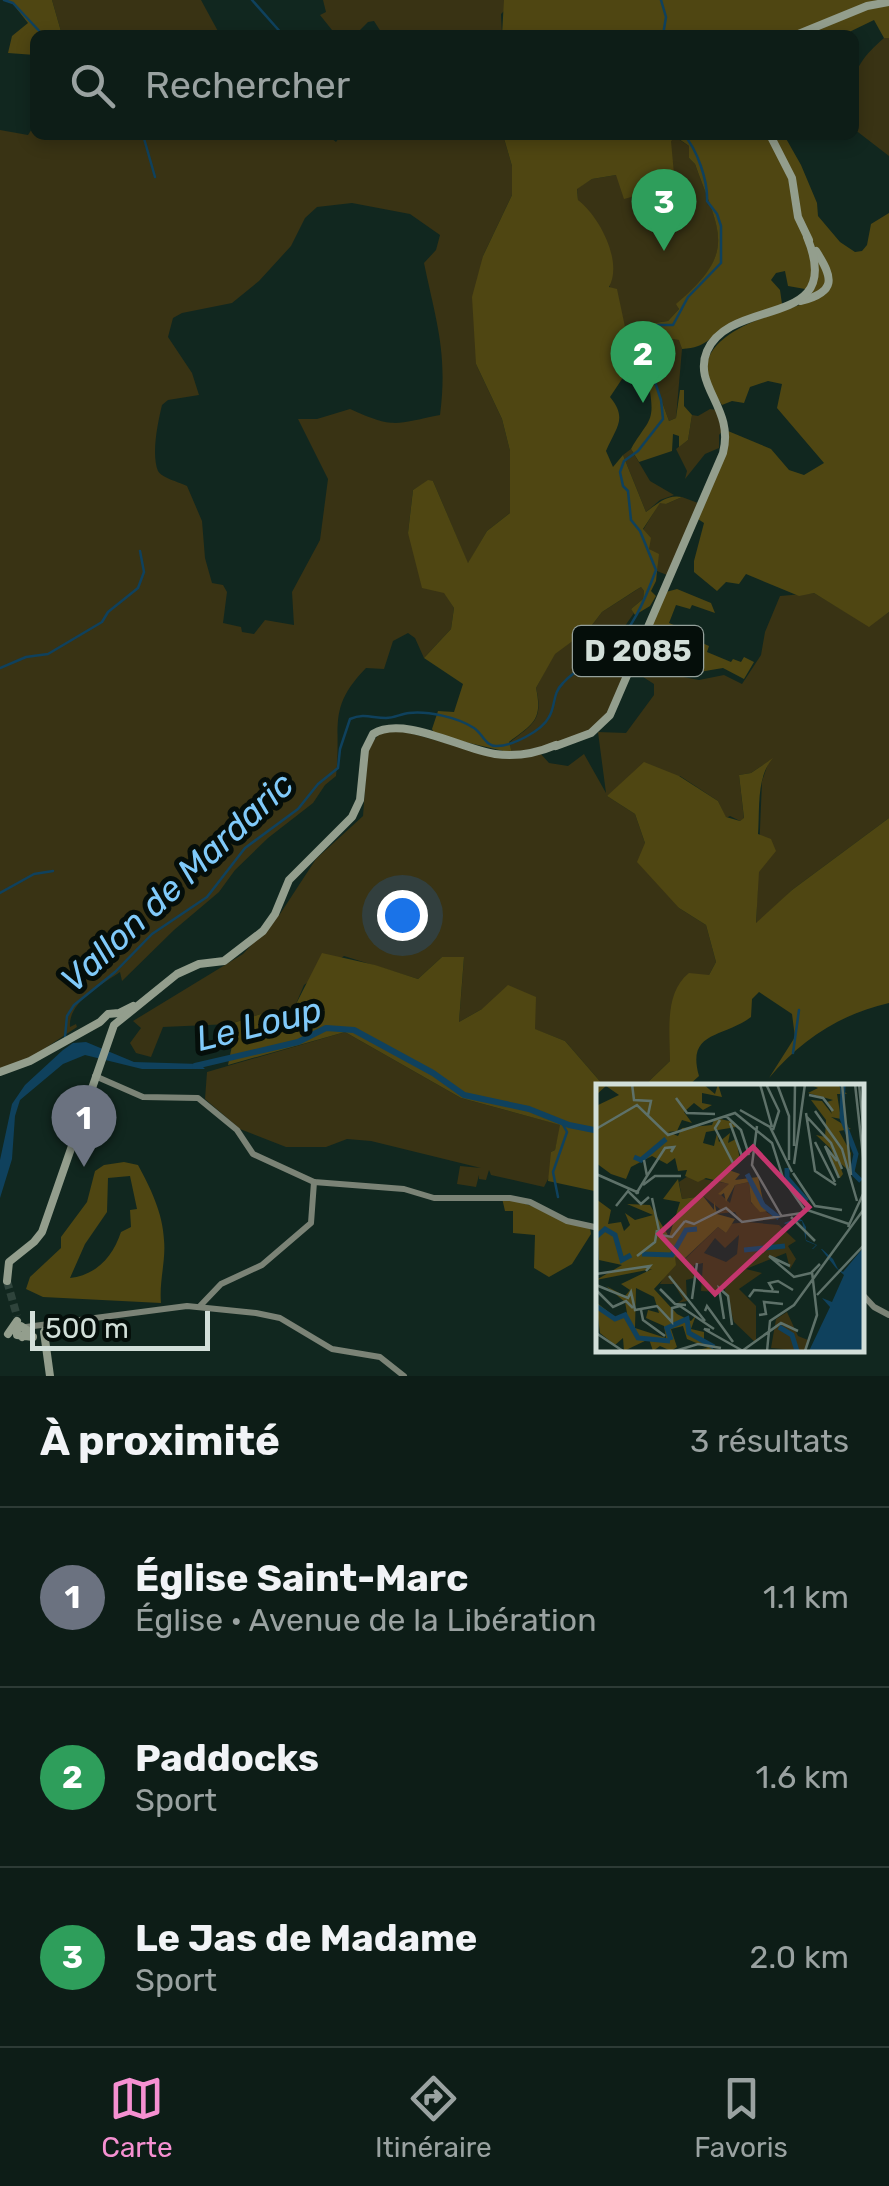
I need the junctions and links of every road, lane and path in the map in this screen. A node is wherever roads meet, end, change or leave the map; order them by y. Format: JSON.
{"nodes":[{"id":1,"x":887,"y":2,"type":"edge"},
{"id":2,"x":810,"y":30,"type":"edge"},
{"id":3,"x":772,"y":140,"type":"edge"},
{"id":4,"x":807,"y":237,"type":"junction"},
{"id":5,"x":797,"y":302,"type":"junction"},
{"id":6,"x":111,"y":1023,"type":"junction"},
{"id":7,"x":0,"y":1072,"type":"edge"},
{"id":8,"x":96,"y":1075,"type":"junction"},
{"id":9,"x":314,"y":1182,"type":"junction"},
{"id":10,"x":596,"y":1227,"type":"edge"},
{"id":11,"x":7,"y":1281,"type":"dead end"},
{"id":12,"x":864,"y":1295,"type":"edge"},
{"id":13,"x":200,"y":1306,"type":"junction"},
{"id":14,"x":889,"y":1315,"type":"edge"},
{"id":15,"x":73,"y":1321,"type":"junction"},
{"id":16,"x":48,"y":1327,"type":"junction"},
{"id":17,"x":18,"y":1330,"type":"edge"},
{"id":18,"x":46,"y":1346,"type":"junction"},
{"id":19,"x":49,"y":1371,"type":"edge"},
{"id":20,"x":404,"y":1376,"type":"edge"}],
"edges":[{"from":1,"to":2,"type":"main road"},
{"from":3,"to":4,"type":"main road","number":"D 2085"},
{"from":4,"to":5,"type":"main road","number":"D 2085"},
{"from":4,"to":5,"type":"main road","number":"D 2085"},
{"from":5,"to":6,"type":"main road","number":"D 2085"},
{"from":6,"to":7,"type":"main road"},
{"from":6,"to":8,"type":"main road"},
{"from":8,"to":9,"type":"street"},
{"from":8,"to":11,"type":"main road"},
{"from":9,"to":10,"type":"street"},
{"from":9,"to":13,"type":"street"},
{"from":12,"to":14,"type":"street"},
{"from":13,"to":15,"type":"street"},
{"from":13,"to":20,"type":"street"},
{"from":15,"to":16,"type":"street"},
{"from":15,"to":17,"type":"street"},
{"from":16,"to":17,"type":"street"},
{"from":16,"to":18,"type":"main road"},
{"from":17,"to":18,"type":"main road"},
{"from":18,"to":19,"type":"main road"}]}
